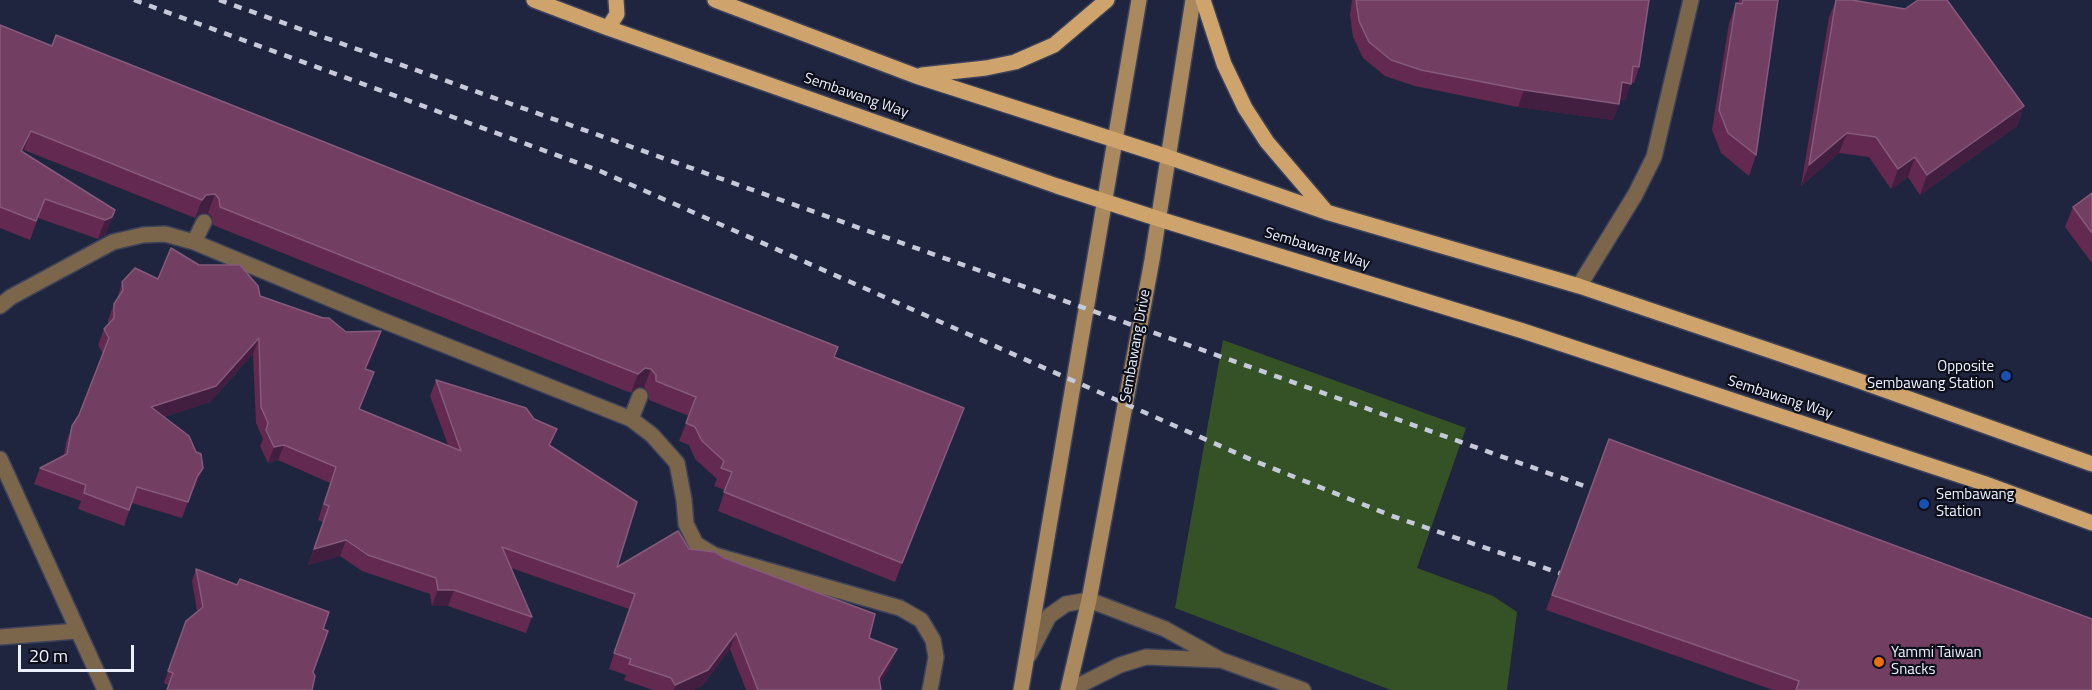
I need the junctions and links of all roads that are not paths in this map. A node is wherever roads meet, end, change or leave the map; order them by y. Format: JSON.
{"nodes":[{"id":1,"x":534,"y":0,"type":"edge"},
{"id":2,"x":616,"y":0,"type":"edge"},
{"id":3,"x":715,"y":0,"type":"edge"},
{"id":4,"x":1107,"y":0,"type":"edge"},
{"id":5,"x":1139,"y":0,"type":"edge"},
{"id":6,"x":1193,"y":0,"type":"edge"},
{"id":7,"x":1203,"y":0,"type":"edge"},
{"id":8,"x":1691,"y":0,"type":"edge"},
{"id":9,"x":608,"y":28,"type":"junction"},
{"id":10,"x":916,"y":76,"type":"junction"},
{"id":11,"x":1115,"y":140,"type":"junction"},
{"id":12,"x":1168,"y":157,"type":"junction"},
{"id":13,"x":1105,"y":201,"type":"junction"},
{"id":14,"x":1326,"y":212,"type":"junction"},
{"id":15,"x":1159,"y":219,"type":"junction"},
{"id":16,"x":204,"y":222,"type":"edge"},
{"id":17,"x":194,"y":242,"type":"junction"},
{"id":18,"x":1579,"y":286,"type":"junction"},
{"id":19,"x":0,"y":306,"type":"edge"},
{"id":20,"x":640,"y":396,"type":"edge"},
{"id":21,"x":631,"y":419,"type":"junction"},
{"id":22,"x":0,"y":459,"type":"edge"},
{"id":23,"x":2092,"y":464,"type":"edge"},
{"id":24,"x":2092,"y":523,"type":"edge"},
{"id":25,"x":1089,"y":600,"type":"junction"},
{"id":26,"x":77,"y":631,"type":"junction"},
{"id":27,"x":0,"y":637,"type":"edge"},
{"id":28,"x":1026,"y":660,"type":"junction"},
{"id":29,"x":1221,"y":660,"type":"junction"},
{"id":30,"x":105,"y":690,"type":"edge"},
{"id":31,"x":930,"y":690,"type":"edge"},
{"id":32,"x":1021,"y":690,"type":"edge"},
{"id":33,"x":1069,"y":690,"type":"edge"},
{"id":34,"x":1303,"y":690,"type":"edge"}],
"edges":[{"from":1,"to":9,"type":"main road","name":"Sembawang Way"},
{"from":2,"to":9,"type":"main road"},
{"from":3,"to":10,"type":"main road"},
{"from":4,"to":10,"type":"main road"},
{"from":5,"to":11,"type":"main road"},
{"from":6,"to":12,"type":"main road","name":"Sembawang Drive"},
{"from":7,"to":14,"type":"main road"},
{"from":8,"to":18,"type":"lane"},
{"from":9,"to":13,"type":"main road","name":"Sembawang Way"},
{"from":10,"to":11,"type":"main road"},
{"from":11,"to":12,"type":"main road"},
{"from":11,"to":13,"type":"main road"},
{"from":12,"to":14,"type":"main road"},
{"from":12,"to":15,"type":"main road","name":"Sembawang Drive"},
{"from":13,"to":15,"type":"main road","name":"Sembawang Way"},
{"from":13,"to":28,"type":"main road"},
{"from":14,"to":18,"type":"main road"},
{"from":15,"to":24,"type":"main road","name":"Sembawang Way"},
{"from":15,"to":25,"type":"main road","name":"Sembawang Drive"},
{"from":16,"to":17,"type":"lane"},
{"from":17,"to":19,"type":"lane"},
{"from":17,"to":21,"type":"lane"},
{"from":18,"to":23,"type":"main road"},
{"from":20,"to":21,"type":"lane"},
{"from":21,"to":31,"type":"lane"},
{"from":22,"to":26,"type":"lane"},
{"from":25,"to":28,"type":"lane"},
{"from":25,"to":29,"type":"lane"},
{"from":25,"to":33,"type":"main road","name":"Sembawang Drive"},
{"from":26,"to":27,"type":"lane"},
{"from":26,"to":30,"type":"lane"},
{"from":28,"to":32,"type":"main road"},
{"from":29,"to":33,"type":"lane"},
{"from":29,"to":34,"type":"lane"}]}
